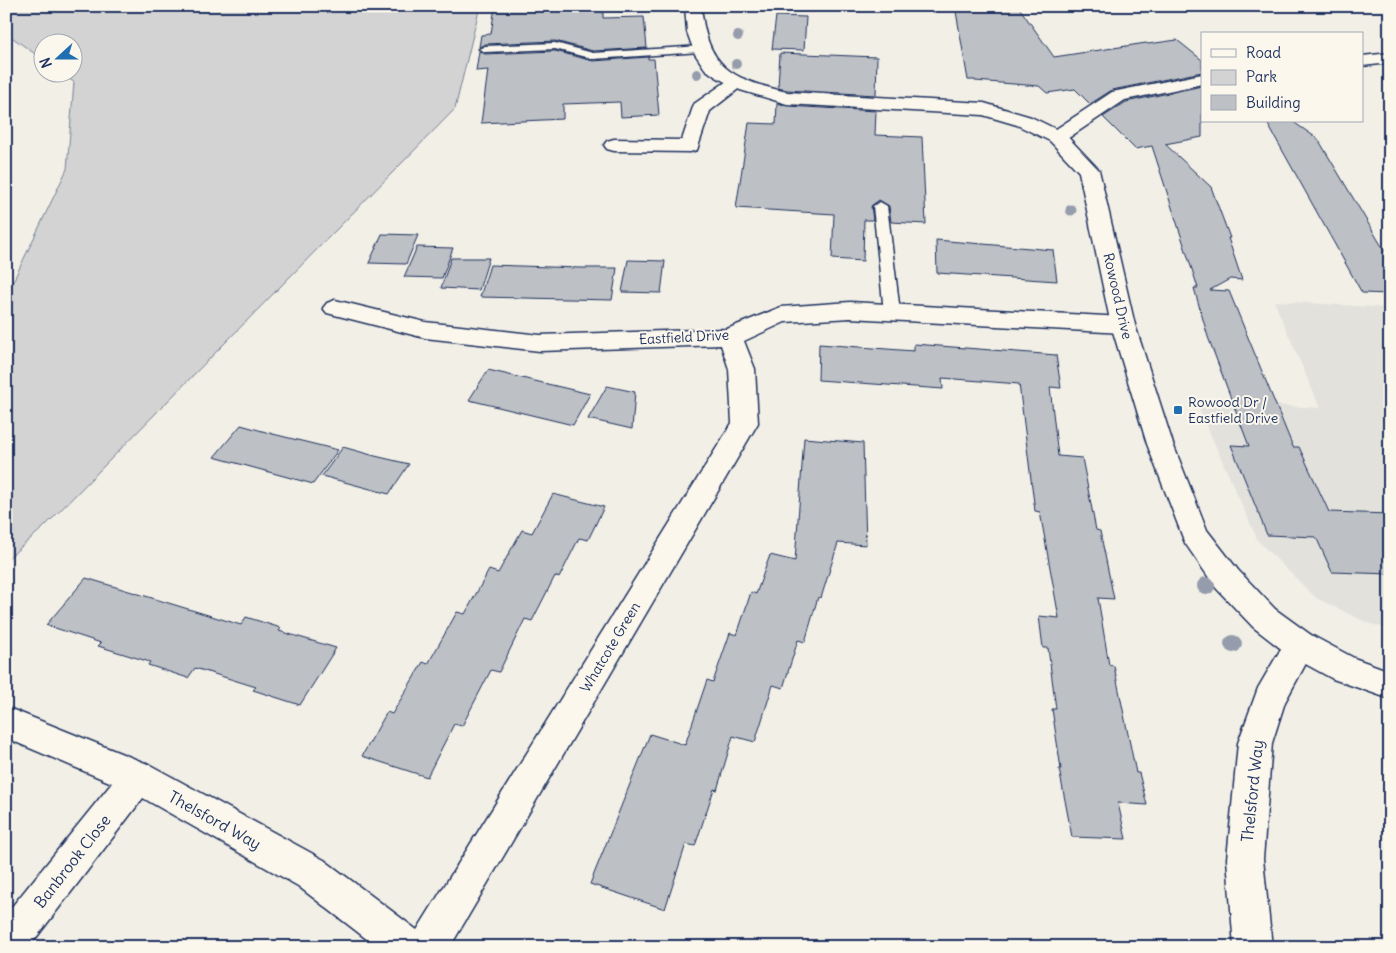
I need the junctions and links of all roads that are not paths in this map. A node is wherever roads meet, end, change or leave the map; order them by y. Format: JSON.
{"nodes":[{"id":1,"x":693,"y":6,"type":"edge"},
{"id":2,"x":485,"y":49,"type":"dead end"},
{"id":3,"x":701,"y":49,"type":"junction"},
{"id":4,"x":1390,"y":58,"type":"edge"},
{"id":5,"x":1364,"y":61,"type":"edge"},
{"id":6,"x":1201,"y":79,"type":"edge"},
{"id":7,"x":737,"y":83,"type":"junction"},
{"id":8,"x":1057,"y":138,"type":"junction"},
{"id":9,"x":614,"y":145,"type":"dead end"},
{"id":10,"x":880,"y":206,"type":"dead end"},
{"id":11,"x":335,"y":308,"type":"dead end"},
{"id":12,"x":892,"y":312,"type":"junction"},
{"id":13,"x":1123,"y":325,"type":"junction"},
{"id":14,"x":730,"y":337,"type":"junction"},
{"id":15,"x":1300,"y":645,"type":"junction"},
{"id":16,"x":1390,"y":685,"type":"edge"},
{"id":17,"x":6,"y":722,"type":"edge"},
{"id":18,"x":138,"y":777,"type":"junction"},
{"id":19,"x":6,"y":945,"type":"edge"},
{"id":20,"x":408,"y":947,"type":"edge"},
{"id":21,"x":428,"y":947,"type":"edge"},
{"id":22,"x":1253,"y":947,"type":"edge"}],
"edges":[{"from":1,"to":3,"type":"street","name":"Rowood Drive"},
{"from":2,"to":3,"type":"lane"},
{"from":3,"to":7,"type":"street","name":"Rowood Drive"},
{"from":4,"to":5,"type":"street"},
{"from":6,"to":8,"type":"street"},
{"from":7,"to":8,"type":"street","name":"Rowood Drive"},
{"from":7,"to":9,"type":"street"},
{"from":8,"to":13,"type":"street","name":"Rowood Drive"},
{"from":10,"to":12,"type":"lane"},
{"from":11,"to":14,"type":"street","name":"Eastfield Drive"},
{"from":12,"to":13,"type":"street","name":"Eastfield Drive"},
{"from":12,"to":14,"type":"street","name":"Eastfield Drive"},
{"from":13,"to":15,"type":"street","name":"Rowood Drive"},
{"from":14,"to":21,"type":"street","name":"Whatcote Green"},
{"from":15,"to":16,"type":"street","name":"Rowood Drive"},
{"from":15,"to":22,"type":"street","name":"Thelsford Way"},
{"from":17,"to":18,"type":"street","name":"Thelsford Way"},
{"from":18,"to":19,"type":"street","name":"Banbrook Close"},
{"from":18,"to":20,"type":"street","name":"Thelsford Way"}]}
